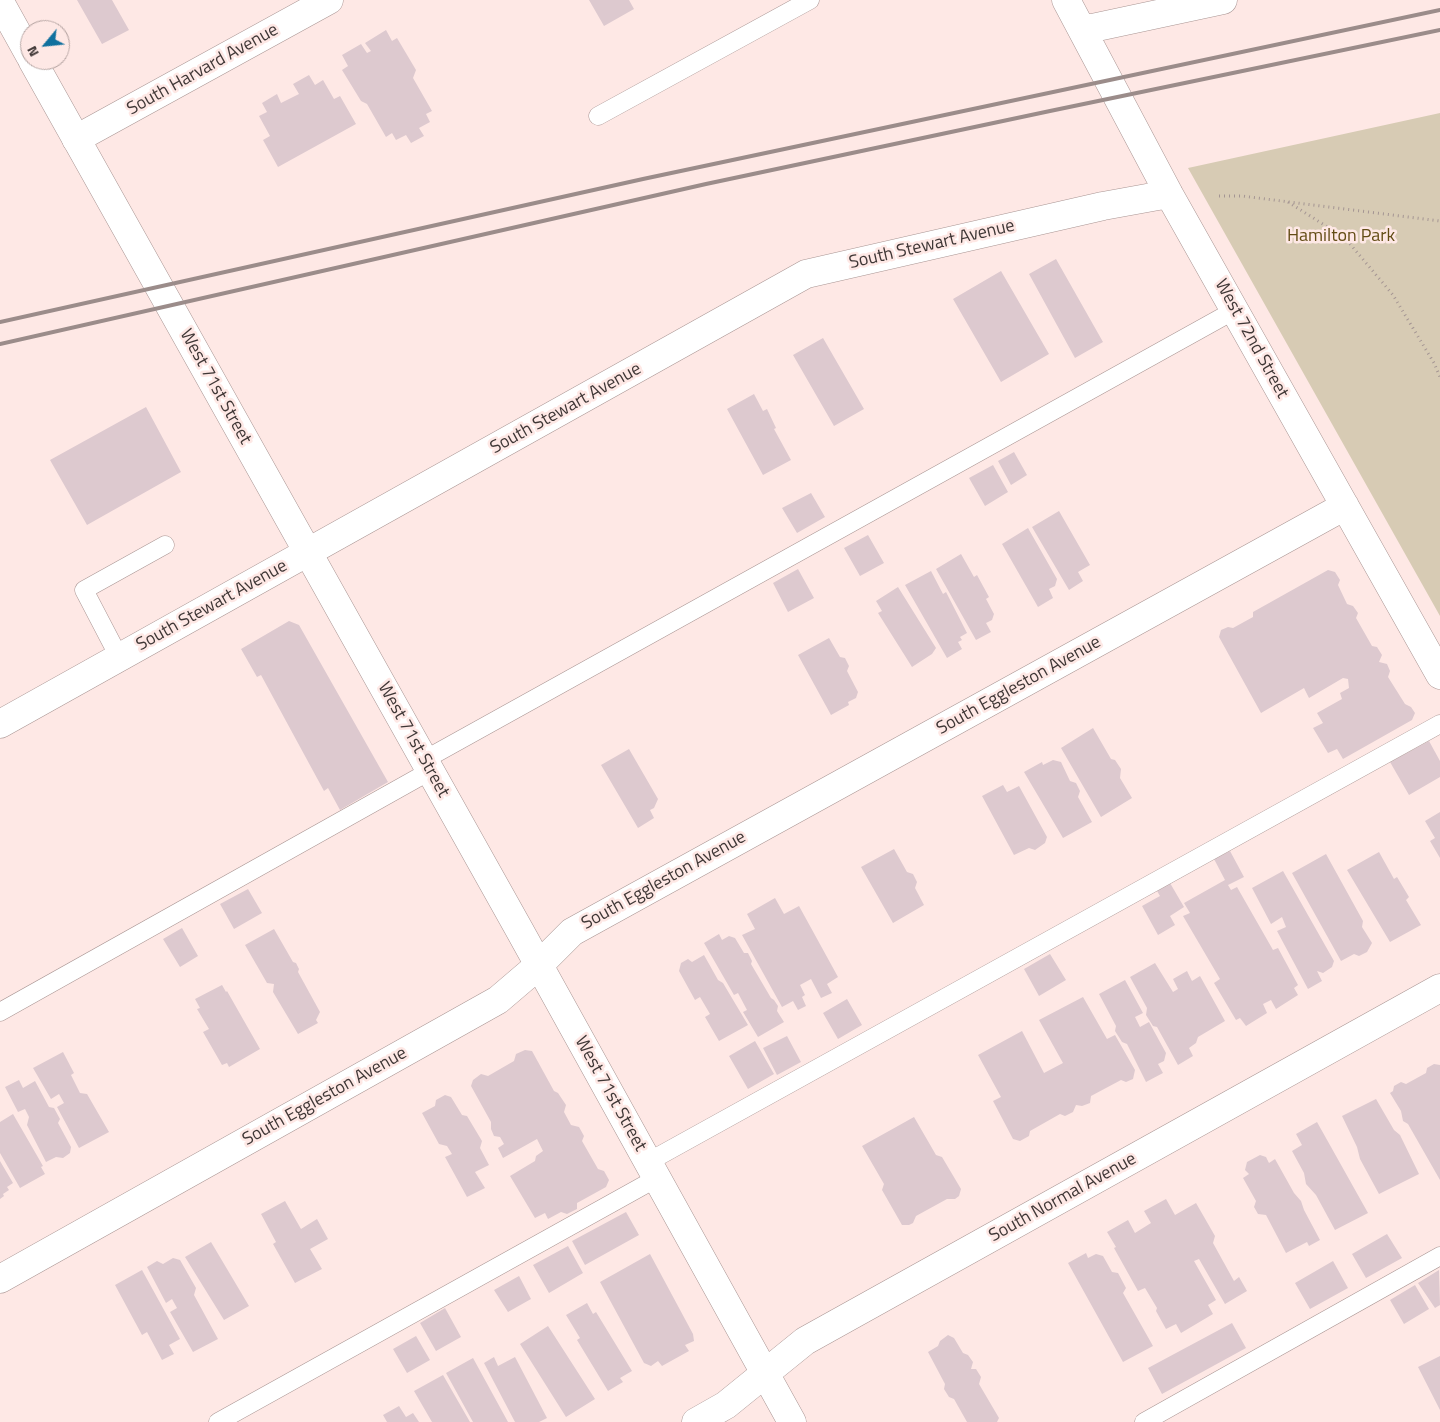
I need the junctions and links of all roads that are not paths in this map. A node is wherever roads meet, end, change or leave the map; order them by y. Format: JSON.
{"nodes":[{"id":1,"x":329,"y":0,"type":"edge"},
{"id":2,"x":810,"y":0,"type":"edge"},
{"id":3,"x":1066,"y":0,"type":"edge"},
{"id":4,"x":1223,"y":0,"type":"edge"},
{"id":5,"x":0,"y":2,"type":"edge"},
{"id":6,"x":1083,"y":30,"type":"junction"},
{"id":7,"x":20,"y":38,"type":"edge"},
{"id":8,"x":38,"y":70,"type":"edge"},
{"id":9,"x":598,"y":116,"type":"dead end"},
{"id":10,"x":76,"y":140,"type":"junction"},
{"id":11,"x":1169,"y":194,"type":"junction"},
{"id":12,"x":1235,"y":310,"type":"junction"},
{"id":13,"x":1345,"y":506,"type":"junction"},
{"id":14,"x":165,"y":545,"type":"dead end"},
{"id":15,"x":308,"y":553,"type":"junction"},
{"id":16,"x":119,"y":657,"type":"junction"},
{"id":17,"x":1440,"y":675,"type":"edge"},
{"id":18,"x":0,"y":724,"type":"edge"},
{"id":19,"x":1440,"y":724,"type":"edge"},
{"id":20,"x":427,"y":766,"type":"junction"},
{"id":21,"x":538,"y":965,"type":"junction"},
{"id":22,"x":1440,"y":988,"type":"edge"},
{"id":23,"x":0,"y":1012,"type":"edge"},
{"id":24,"x":652,"y":1170,"type":"junction"},
{"id":25,"x":1440,"y":1256,"type":"edge"},
{"id":26,"x":0,"y":1279,"type":"edge"},
{"id":27,"x":765,"y":1374,"type":"junction"},
{"id":28,"x":218,"y":1422,"type":"edge"},
{"id":29,"x":696,"y":1422,"type":"edge"},
{"id":30,"x":792,"y":1422,"type":"edge"},
{"id":31,"x":1144,"y":1422,"type":"edge"}],
"edges":[{"from":1,"to":10,"type":"street","name":"South Harvard Avenue"},
{"from":2,"to":9,"type":"lane"},
{"from":3,"to":6,"type":"street","name":"West 72nd Street"},
{"from":4,"to":6,"type":"street"},
{"from":5,"to":7,"type":"street"},
{"from":6,"to":11,"type":"street","name":"West 72nd Street"},
{"from":8,"to":10,"type":"street","name":"West 71st Street"},
{"from":10,"to":15,"type":"street","name":"West 71st Street"},
{"from":11,"to":12,"type":"street","name":"West 72nd Street"},
{"from":11,"to":15,"type":"street","name":"South Stewart Avenue"},
{"from":12,"to":13,"type":"street","name":"West 72nd Street"},
{"from":12,"to":20,"type":"lane"},
{"from":13,"to":17,"type":"street","name":"West 72nd Street"},
{"from":13,"to":21,"type":"street","name":"South Eggleston Avenue"},
{"from":14,"to":16,"type":"lane"},
{"from":15,"to":16,"type":"street","name":"South Stewart Avenue"},
{"from":15,"to":20,"type":"street","name":"West 71st Street"},
{"from":16,"to":18,"type":"street","name":"South Stewart Avenue"},
{"from":19,"to":24,"type":"lane"},
{"from":20,"to":21,"type":"street","name":"West 71st Street"},
{"from":20,"to":23,"type":"lane"},
{"from":21,"to":24,"type":"street","name":"West 71st Street"},
{"from":21,"to":26,"type":"street","name":"South Eggleston Avenue"},
{"from":22,"to":27,"type":"street","name":"South Normal Avenue"},
{"from":24,"to":27,"type":"street","name":"West 71st Street"},
{"from":24,"to":28,"type":"lane"},
{"from":25,"to":31,"type":"lane"},
{"from":27,"to":29,"type":"street","name":"South Normal Avenue"},
{"from":27,"to":30,"type":"street","name":"West 71st Street"}]}
